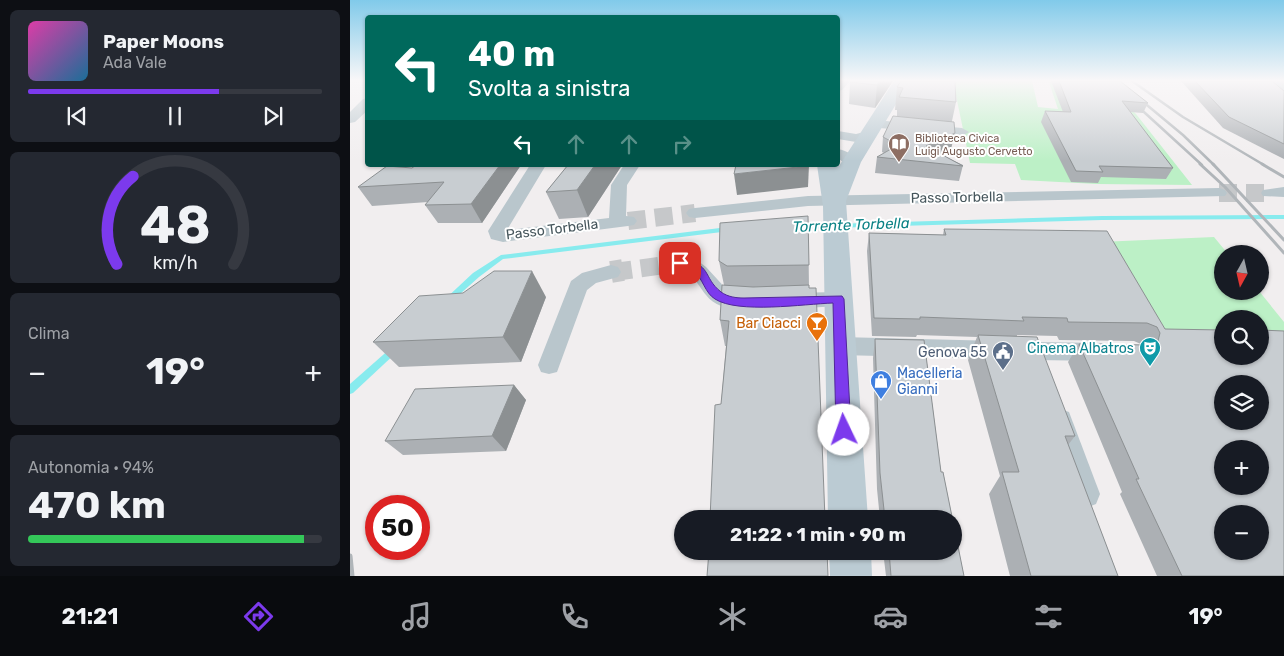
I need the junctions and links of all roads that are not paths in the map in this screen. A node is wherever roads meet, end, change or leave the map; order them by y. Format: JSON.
{"nodes":[{"id":1,"x":362,"y":108,"type":"edge"},
{"id":2,"x":888,"y":108,"type":"edge"},
{"id":3,"x":350,"y":119,"type":"edge"},
{"id":4,"x":871,"y":130,"type":"junction"},
{"id":5,"x":962,"y":132,"type":"dead end"},
{"id":6,"x":840,"y":135,"type":"edge"},
{"id":7,"x":844,"y":158,"type":"edge"},
{"id":8,"x":537,"y":167,"type":"edge"},
{"id":9,"x":631,"y":167,"type":"edge"},
{"id":10,"x":828,"y":167,"type":"edge"},
{"id":11,"x":1219,"y":193,"type":"tunnel mouth"},
{"id":12,"x":835,"y":203,"type":"junction"},
{"id":13,"x":694,"y":214,"type":"tunnel mouth"},
{"id":14,"x":680,"y":263,"type":"tunnel mouth"},
{"id":15,"x":611,"y":272,"type":"tunnel mouth"},
{"id":16,"x":838,"y":299,"type":"junction"},
{"id":17,"x":840,"y":346,"type":"junction"},
{"id":18,"x":1124,"y":352,"type":"edge"},
{"id":19,"x":549,"y":365,"type":"dead end"},
{"id":20,"x":1052,"y":398,"type":"edge"},
{"id":21,"x":848,"y":510,"type":"edge"},
{"id":22,"x":1095,"y":520,"type":"edge"},
{"id":23,"x":850,"y":560,"type":"edge"},
{"id":24,"x":851,"y":576,"type":"edge"}],
"edges":[{"from":1,"to":3,"type":"street"},
{"from":2,"to":4,"type":"main road"},
{"from":4,"to":5,"type":"street"},
{"from":4,"to":6,"type":"street"},
{"from":4,"to":7,"type":"main road"},
{"from":7,"to":12,"type":"main road"},
{"from":8,"to":9,"type":"street","name":"Passo Torbella"},
{"from":10,"to":12,"type":"main road"},
{"from":11,"to":12,"type":"street","name":"Passo Torbella"},
{"from":12,"to":13,"type":"street","name":"Passo Torbella"},
{"from":12,"to":16,"type":"main road"},
{"from":14,"to":16,"type":"street"},
{"from":15,"to":19,"type":"street"},
{"from":16,"to":17,"type":"main road"},
{"from":17,"to":18,"type":"street"},
{"from":17,"to":21,"type":"main road"},
{"from":20,"to":22,"type":"street"},
{"from":23,"to":24,"type":"main road"}]}
